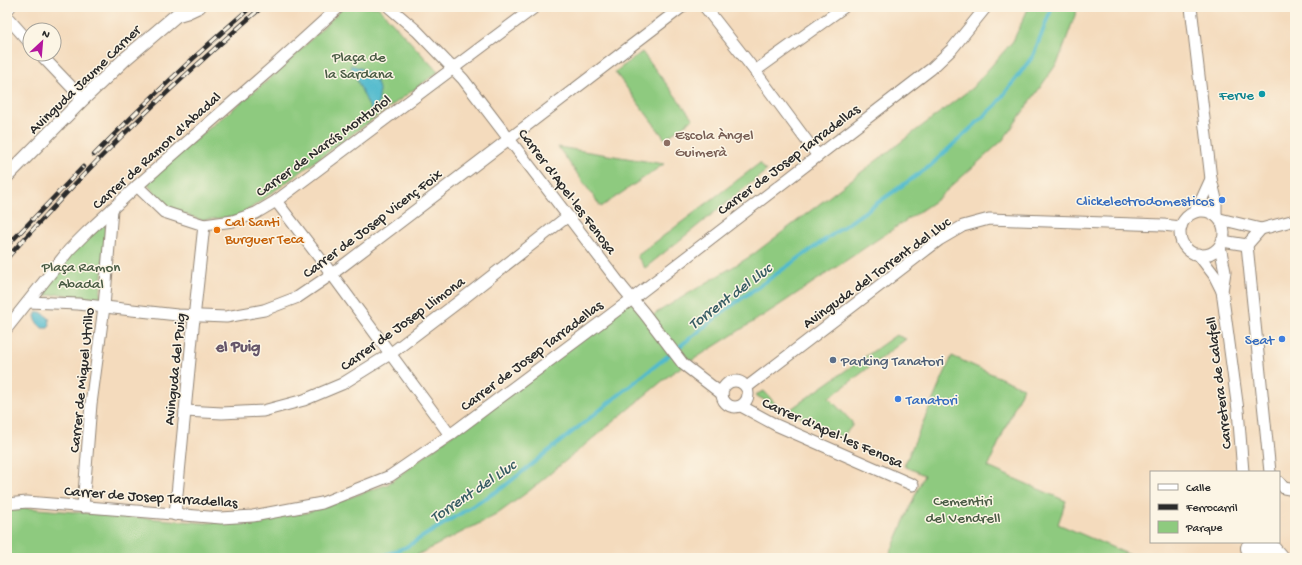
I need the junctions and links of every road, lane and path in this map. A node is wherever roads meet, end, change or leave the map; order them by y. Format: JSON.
{"nodes":[{"id":1,"x":10,"y":7,"type":"edge"},
{"id":2,"x":186,"y":7,"type":"edge"},
{"id":3,"x":200,"y":7,"type":"edge"},
{"id":4,"x":338,"y":7,"type":"edge"},
{"id":5,"x":389,"y":7,"type":"edge"},
{"id":6,"x":535,"y":7,"type":"edge"},
{"id":7,"x":682,"y":7,"type":"edge"},
{"id":8,"x":705,"y":7,"type":"edge"},
{"id":9,"x":844,"y":7,"type":"edge"},
{"id":10,"x":986,"y":7,"type":"edge"},
{"id":11,"x":1191,"y":7,"type":"edge"},
{"id":12,"x":7,"y":10,"type":"edge"},
{"id":13,"x":7,"y":17,"type":"edge"},
{"id":14,"x":175,"y":17,"type":"junction"},
{"id":15,"x":22,"y":34,"type":"edge"},
{"id":16,"x":48,"y":62,"type":"edge"},
{"id":17,"x":453,"y":68,"type":"junction"},
{"id":18,"x":755,"y":71,"type":"junction"},
{"id":19,"x":83,"y":99,"type":"junction"},
{"id":20,"x":509,"y":139,"type":"junction"},
{"id":21,"x":818,"y":156,"type":"junction"},
{"id":22,"x":7,"y":176,"type":"edge"},
{"id":23,"x":1211,"y":179,"type":"junction"},
{"id":24,"x":137,"y":186,"type":"junction"},
{"id":25,"x":276,"y":201,"type":"junction"},
{"id":26,"x":112,"y":209,"type":"junction"},
{"id":27,"x":1194,"y":212,"type":"junction"},
{"id":28,"x":568,"y":216,"type":"junction"},
{"id":29,"x":1218,"y":217,"type":"junction"},
{"id":30,"x":1295,"y":220,"type":"edge"},
{"id":31,"x":204,"y":225,"type":"junction"},
{"id":32,"x":1181,"y":227,"type":"junction"},
{"id":33,"x":1261,"y":229,"type":"junction"},
{"id":34,"x":1221,"y":244,"type":"junction"},
{"id":35,"x":1247,"y":245,"type":"junction"},
{"id":36,"x":1198,"y":254,"type":"junction"},
{"id":37,"x":332,"y":274,"type":"junction"},
{"id":38,"x":1222,"y":291,"type":"junction"},
{"id":39,"x":632,"y":299,"type":"junction"},
{"id":40,"x":28,"y":302,"type":"junction"},
{"id":41,"x":104,"y":307,"type":"junction"},
{"id":42,"x":194,"y":315,"type":"junction"},
{"id":43,"x":7,"y":328,"type":"edge"},
{"id":44,"x":390,"y":354,"type":"junction"},
{"id":45,"x":747,"y":387,"type":"junction"},
{"id":46,"x":722,"y":394,"type":"junction"},
{"id":47,"x":741,"y":406,"type":"junction"},
{"id":48,"x":185,"y":411,"type":"junction"},
{"id":49,"x":450,"y":434,"type":"junction"},
{"id":50,"x":1243,"y":471,"type":"edge"},
{"id":51,"x":1270,"y":471,"type":"edge"},
{"id":52,"x":1280,"y":483,"type":"edge"},
{"id":53,"x":913,"y":485,"type":"dead end"},
{"id":54,"x":1295,"y":490,"type":"edge"},
{"id":55,"x":7,"y":504,"type":"edge"},
{"id":56,"x":83,"y":507,"type":"junction"},
{"id":57,"x":175,"y":515,"type":"junction"},
{"id":58,"x":1257,"y":549,"type":"edge"},
{"id":59,"x":1279,"y":558,"type":"edge"}],
"edges":[{"from":1,"to":12,"type":"street"},
{"from":2,"to":14,"type":"street","name":"Avinguda Jaume Carner"},
{"from":3,"to":14,"type":"street"},
{"from":4,"to":24,"type":"street","name":"Carrer de Ramon d'Abadal"},
{"from":5,"to":17,"type":"street","name":"Carrer d'Apel·les Fenosa"},
{"from":6,"to":17,"type":"street","name":"Carrer de Narcís Monturiol"},
{"from":7,"to":20,"type":"street","name":"Carrer de Josep Vicenç Foix"},
{"from":8,"to":18,"type":"street"},
{"from":9,"to":18,"type":"street"},
{"from":10,"to":21,"type":"street","name":"Carrer de Josep Tarradellas"},
{"from":11,"to":23,"type":"street"},
{"from":13,"to":15,"type":"street"},
{"from":14,"to":19,"type":"street","name":"Avinguda Jaume Carner"},
{"from":16,"to":19,"type":"street"},
{"from":17,"to":20,"type":"street","name":"Carrer d'Apel·les Fenosa"},
{"from":17,"to":25,"type":"street","name":"Carrer de Narcís Monturiol"},
{"from":18,"to":21,"type":"street"},
{"from":19,"to":22,"type":"street","name":"Avinguda Jaume Carner"},
{"from":20,"to":28,"type":"street","name":"Carrer d'Apel·les Fenosa"},
{"from":20,"to":37,"type":"street","name":"Carrer de Josep Vicenç Foix"},
{"from":21,"to":39,"type":"street","name":"Carrer de Josep Tarradellas"},
{"from":23,"to":27,"type":"street"},
{"from":23,"to":29,"type":"street"},
{"from":24,"to":26,"type":"street","name":"Carrer de Ramon d'Abadal"},
{"from":24,"to":31,"type":"street","name":"Carrer de Narcís Monturiol"},
{"from":25,"to":31,"type":"street","name":"Carrer de Narcís Monturiol"},
{"from":25,"to":37,"type":"street"},
{"from":26,"to":40,"type":"street","name":"Carrer de Ramon d'Abadal"},
{"from":26,"to":41,"type":"street","name":"Carrer de Miquel Utrillo"},
{"from":27,"to":29,"type":"street"},
{"from":27,"to":32,"type":"street"},
{"from":28,"to":39,"type":"street","name":"Carrer d'Apel·les Fenosa"},
{"from":28,"to":44,"type":"street","name":"Carrer de Josep Llimona"},
{"from":29,"to":33,"type":"street"},
{"from":29,"to":34,"type":"street"},
{"from":30,"to":33,"type":"street"},
{"from":31,"to":42,"type":"street","name":"Avinguda del Puig"},
{"from":32,"to":36,"type":"street"},
{"from":32,"to":45,"type":"street","name":"Avinguda del Torrent del Lluc"},
{"from":33,"to":35,"type":"street"},
{"from":34,"to":35,"type":"street"},
{"from":34,"to":36,"type":"street"},
{"from":34,"to":38,"type":"street","name":"Carretera de Calafell"},
{"from":35,"to":51,"type":"street"},
{"from":36,"to":38,"type":"street","name":"Carretera de Calafell"},
{"from":37,"to":42,"type":"street","name":"Carrer de Josep Vicenç Foix"},
{"from":37,"to":44,"type":"street"},
{"from":38,"to":50,"type":"street","name":"Carretera de Calafell"},
{"from":39,"to":46,"type":"street","name":"Carrer d'Apel·les Fenosa"},
{"from":39,"to":49,"type":"street","name":"Carrer de Josep Tarradellas"},
{"from":40,"to":41,"type":"street","name":"Carrer de Josep Vicenç Foix"},
{"from":40,"to":43,"type":"street","name":"Carrer de Ramon d'Abadal"},
{"from":41,"to":42,"type":"street","name":"Carrer de Josep Vicenç Foix"},
{"from":41,"to":56,"type":"street","name":"Carrer de Miquel Utrillo"},
{"from":42,"to":48,"type":"street","name":"Avinguda del Puig"},
{"from":44,"to":48,"type":"street","name":"Carrer de Josep Llimona"},
{"from":44,"to":49,"type":"street"},
{"from":45,"to":46,"type":"street"},
{"from":45,"to":47,"type":"street"},
{"from":46,"to":47,"type":"street"},
{"from":47,"to":53,"type":"street","name":"Carrer d'Apel·les Fenosa"},
{"from":48,"to":57,"type":"street","name":"Avinguda del Puig"},
{"from":49,"to":57,"type":"street","name":"Carrer de Josep Tarradellas"},
{"from":52,"to":54,"type":"street"},
{"from":55,"to":56,"type":"street","name":"Carrer de Josep Tarradellas"},
{"from":56,"to":57,"type":"street","name":"Carrer de Josep Tarradellas"},
{"from":58,"to":59,"type":"highway"}]}
